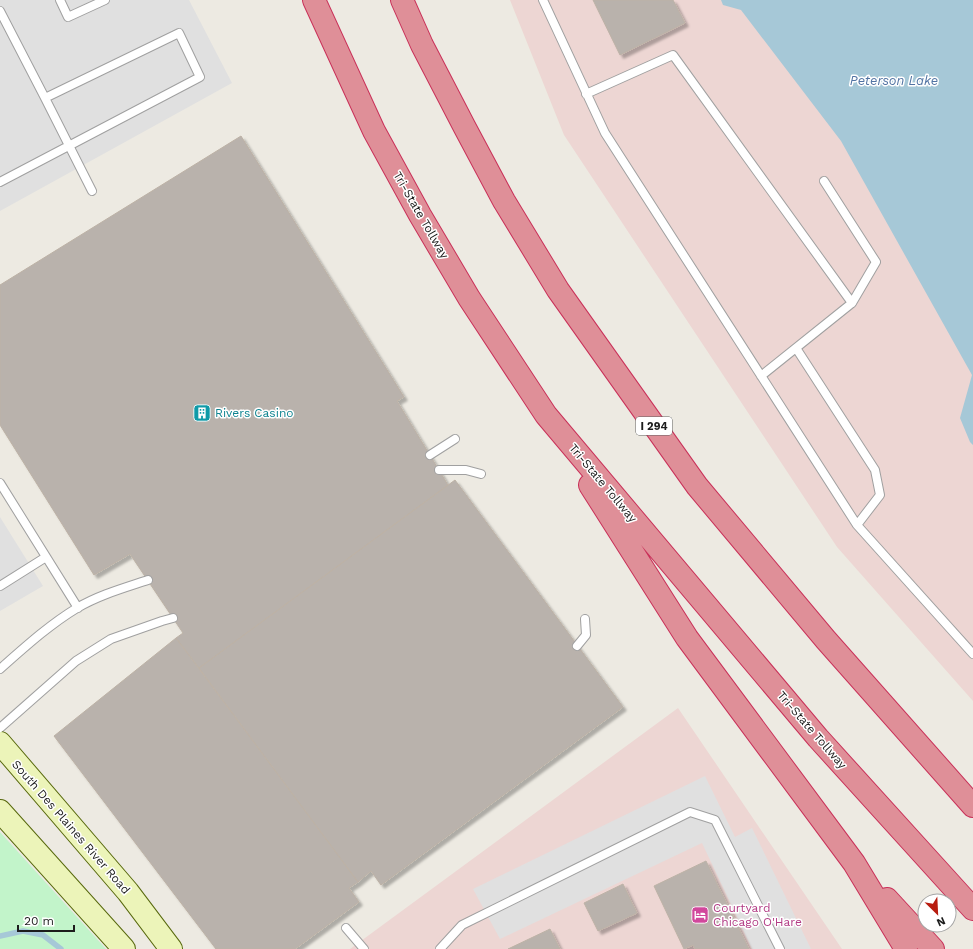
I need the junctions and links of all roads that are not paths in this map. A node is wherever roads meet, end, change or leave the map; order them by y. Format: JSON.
{"nodes":[{"id":1,"x":60,"y":0,"type":"edge"},
{"id":2,"x":105,"y":0,"type":"edge"},
{"id":3,"x":314,"y":0,"type":"edge"},
{"id":4,"x":402,"y":0,"type":"edge"},
{"id":5,"x":543,"y":0,"type":"edge"},
{"id":6,"x":0,"y":11,"type":"edge"},
{"id":7,"x":586,"y":94,"type":"junction"},
{"id":8,"x":45,"y":98,"type":"junction"},
{"id":9,"x":68,"y":146,"type":"junction"},
{"id":10,"x":824,"y":181,"type":"dead end"},
{"id":11,"x":0,"y":182,"type":"edge"},
{"id":12,"x":92,"y":191,"type":"dead end"},
{"id":13,"x":852,"y":302,"type":"junction"},
{"id":14,"x":796,"y":348,"type":"junction"},
{"id":15,"x":761,"y":376,"type":"junction"},
{"id":16,"x":546,"y":415,"type":"junction"},
{"id":17,"x":455,"y":439,"type":"dead end"},
{"id":18,"x":430,"y":455,"type":"dead end"},
{"id":19,"x":439,"y":470,"type":"dead end"},
{"id":20,"x":481,"y":474,"type":"dead end"},
{"id":21,"x":0,"y":484,"type":"edge"},
{"id":22,"x":857,"y":525,"type":"junction"},
{"id":23,"x":46,"y":557,"type":"junction"},
{"id":24,"x":148,"y":580,"type":"dead end"},
{"id":25,"x":0,"y":586,"type":"edge"},
{"id":26,"x":78,"y":608,"type":"junction"},
{"id":27,"x":173,"y":618,"type":"dead end"},
{"id":28,"x":585,"y":618,"type":"dead end"},
{"id":29,"x":577,"y":646,"type":"dead end"},
{"id":30,"x":973,"y":654,"type":"edge"},
{"id":31,"x":0,"y":669,"type":"edge"},
{"id":32,"x":0,"y":728,"type":"edge"},
{"id":33,"x":0,"y":744,"type":"edge"},
{"id":34,"x":973,"y":806,"type":"edge"},
{"id":35,"x":4,"y":819,"type":"edge"},
{"id":36,"x":854,"y":862,"type":"junction"},
{"id":37,"x":973,"y":909,"type":"edge"},
{"id":38,"x":346,"y":928,"type":"dead end"},
{"id":39,"x":124,"y":949,"type":"edge"},
{"id":40,"x":171,"y":949,"type":"edge"},
{"id":41,"x":364,"y":949,"type":"edge"},
{"id":42,"x":440,"y":949,"type":"edge"},
{"id":43,"x":780,"y":949,"type":"edge"},
{"id":44,"x":906,"y":949,"type":"edge"},
{"id":45,"x":933,"y":949,"type":"edge"}],
"edges":[{"from":1,"to":2,"type":"lane"},
{"from":3,"to":16,"type":"highway","name":"Tri-State Tollway"},
{"from":4,"to":34,"type":"highway","number":"I 294"},
{"from":5,"to":7,"type":"lane"},
{"from":6,"to":8,"type":"lane"},
{"from":7,"to":13,"type":"lane"},
{"from":7,"to":15,"type":"lane"},
{"from":8,"to":9,"type":"lane"},
{"from":8,"to":9,"type":"lane"},
{"from":9,"to":11,"type":"lane"},
{"from":9,"to":12,"type":"lane"},
{"from":10,"to":13,"type":"lane"},
{"from":13,"to":14,"type":"lane"},
{"from":14,"to":15,"type":"lane"},
{"from":14,"to":22,"type":"lane"},
{"from":15,"to":22,"type":"lane"},
{"from":16,"to":36,"type":"highway"},
{"from":16,"to":37,"type":"highway","name":"Tri-State Tollway"},
{"from":17,"to":18,"type":"lane"},
{"from":19,"to":20,"type":"lane"},
{"from":21,"to":23,"type":"lane"},
{"from":22,"to":30,"type":"lane"},
{"from":23,"to":25,"type":"lane"},
{"from":23,"to":26,"type":"lane"},
{"from":24,"to":26,"type":"lane"},
{"from":26,"to":31,"type":"lane"},
{"from":27,"to":32,"type":"lane"},
{"from":28,"to":29,"type":"lane"},
{"from":33,"to":40,"type":"main road","name":"South Des Plaines River Road"},
{"from":35,"to":39,"type":"main road"},
{"from":36,"to":44,"type":"highway"},
{"from":36,"to":45,"type":"highway"},
{"from":38,"to":41,"type":"lane"},
{"from":42,"to":43,"type":"lane"}]}
